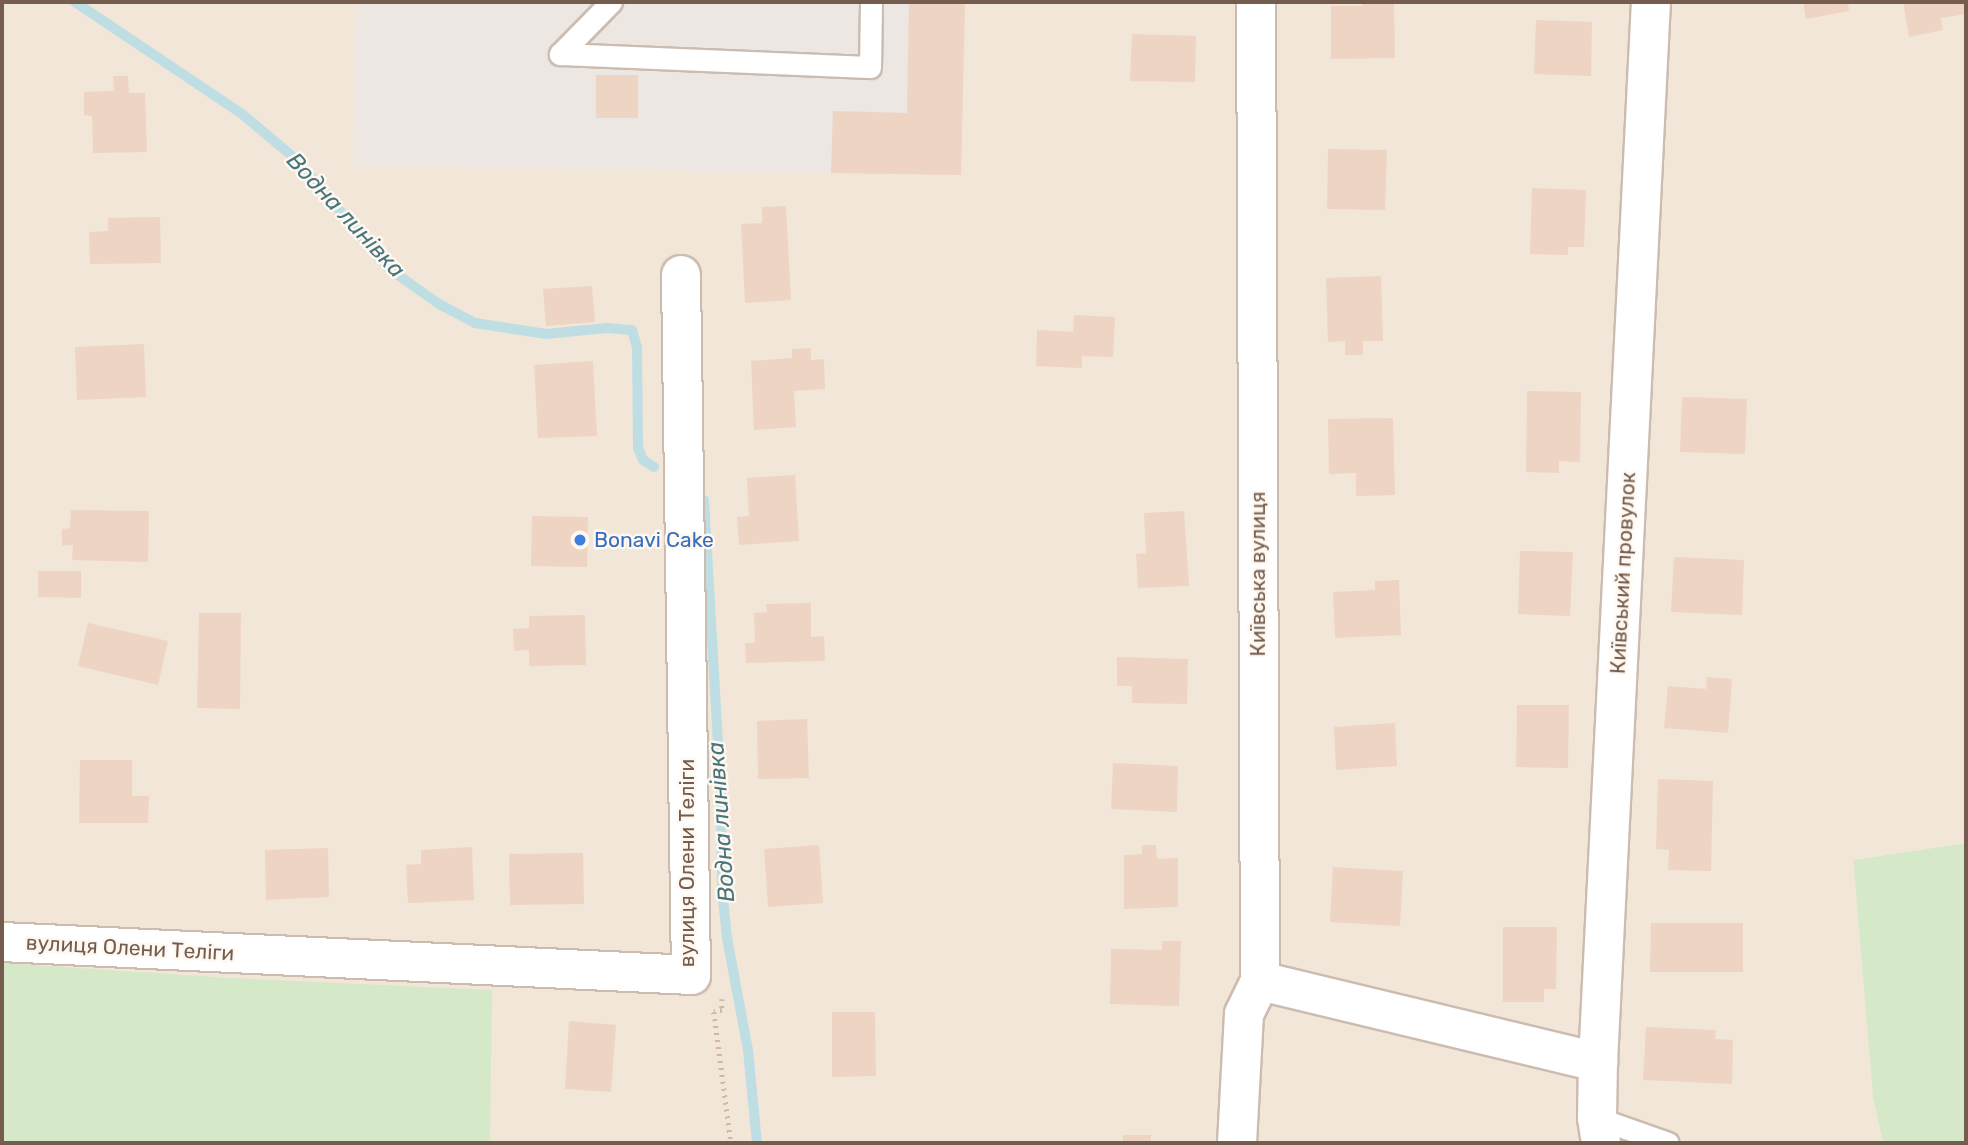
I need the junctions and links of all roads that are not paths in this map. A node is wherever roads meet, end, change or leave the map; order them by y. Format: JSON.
{"nodes":[{"id":1,"x":611,"y":2,"type":"edge"},
{"id":2,"x":871,"y":2,"type":"edge"},
{"id":3,"x":1256,"y":2,"type":"edge"},
{"id":4,"x":1651,"y":2,"type":"edge"},
{"id":5,"x":681,"y":275,"type":"dead end"},
{"id":6,"x":2,"y":942,"type":"edge"},
{"id":7,"x":1260,"y":981,"type":"junction"},
{"id":8,"x":1598,"y":1062,"type":"junction"},
{"id":9,"x":1599,"y":1131,"type":"edge"},
{"id":10,"x":1237,"y":1143,"type":"edge"},
{"id":11,"x":1668,"y":1143,"type":"edge"}],
"edges":[{"from":1,"to":2,"type":"lane"},
{"from":3,"to":7,"type":"street","name":"Київська вулиця"},
{"from":4,"to":8,"type":"street","name":"Київський провулок"},
{"from":5,"to":6,"type":"street","name":"вулиця Олени Теліги"},
{"from":7,"to":8,"type":"street"},
{"from":7,"to":10,"type":"street","name":"Київська вулиця"},
{"from":8,"to":9,"type":"street","name":"Київський провулок"},
{"from":9,"to":11,"type":"lane"}]}
